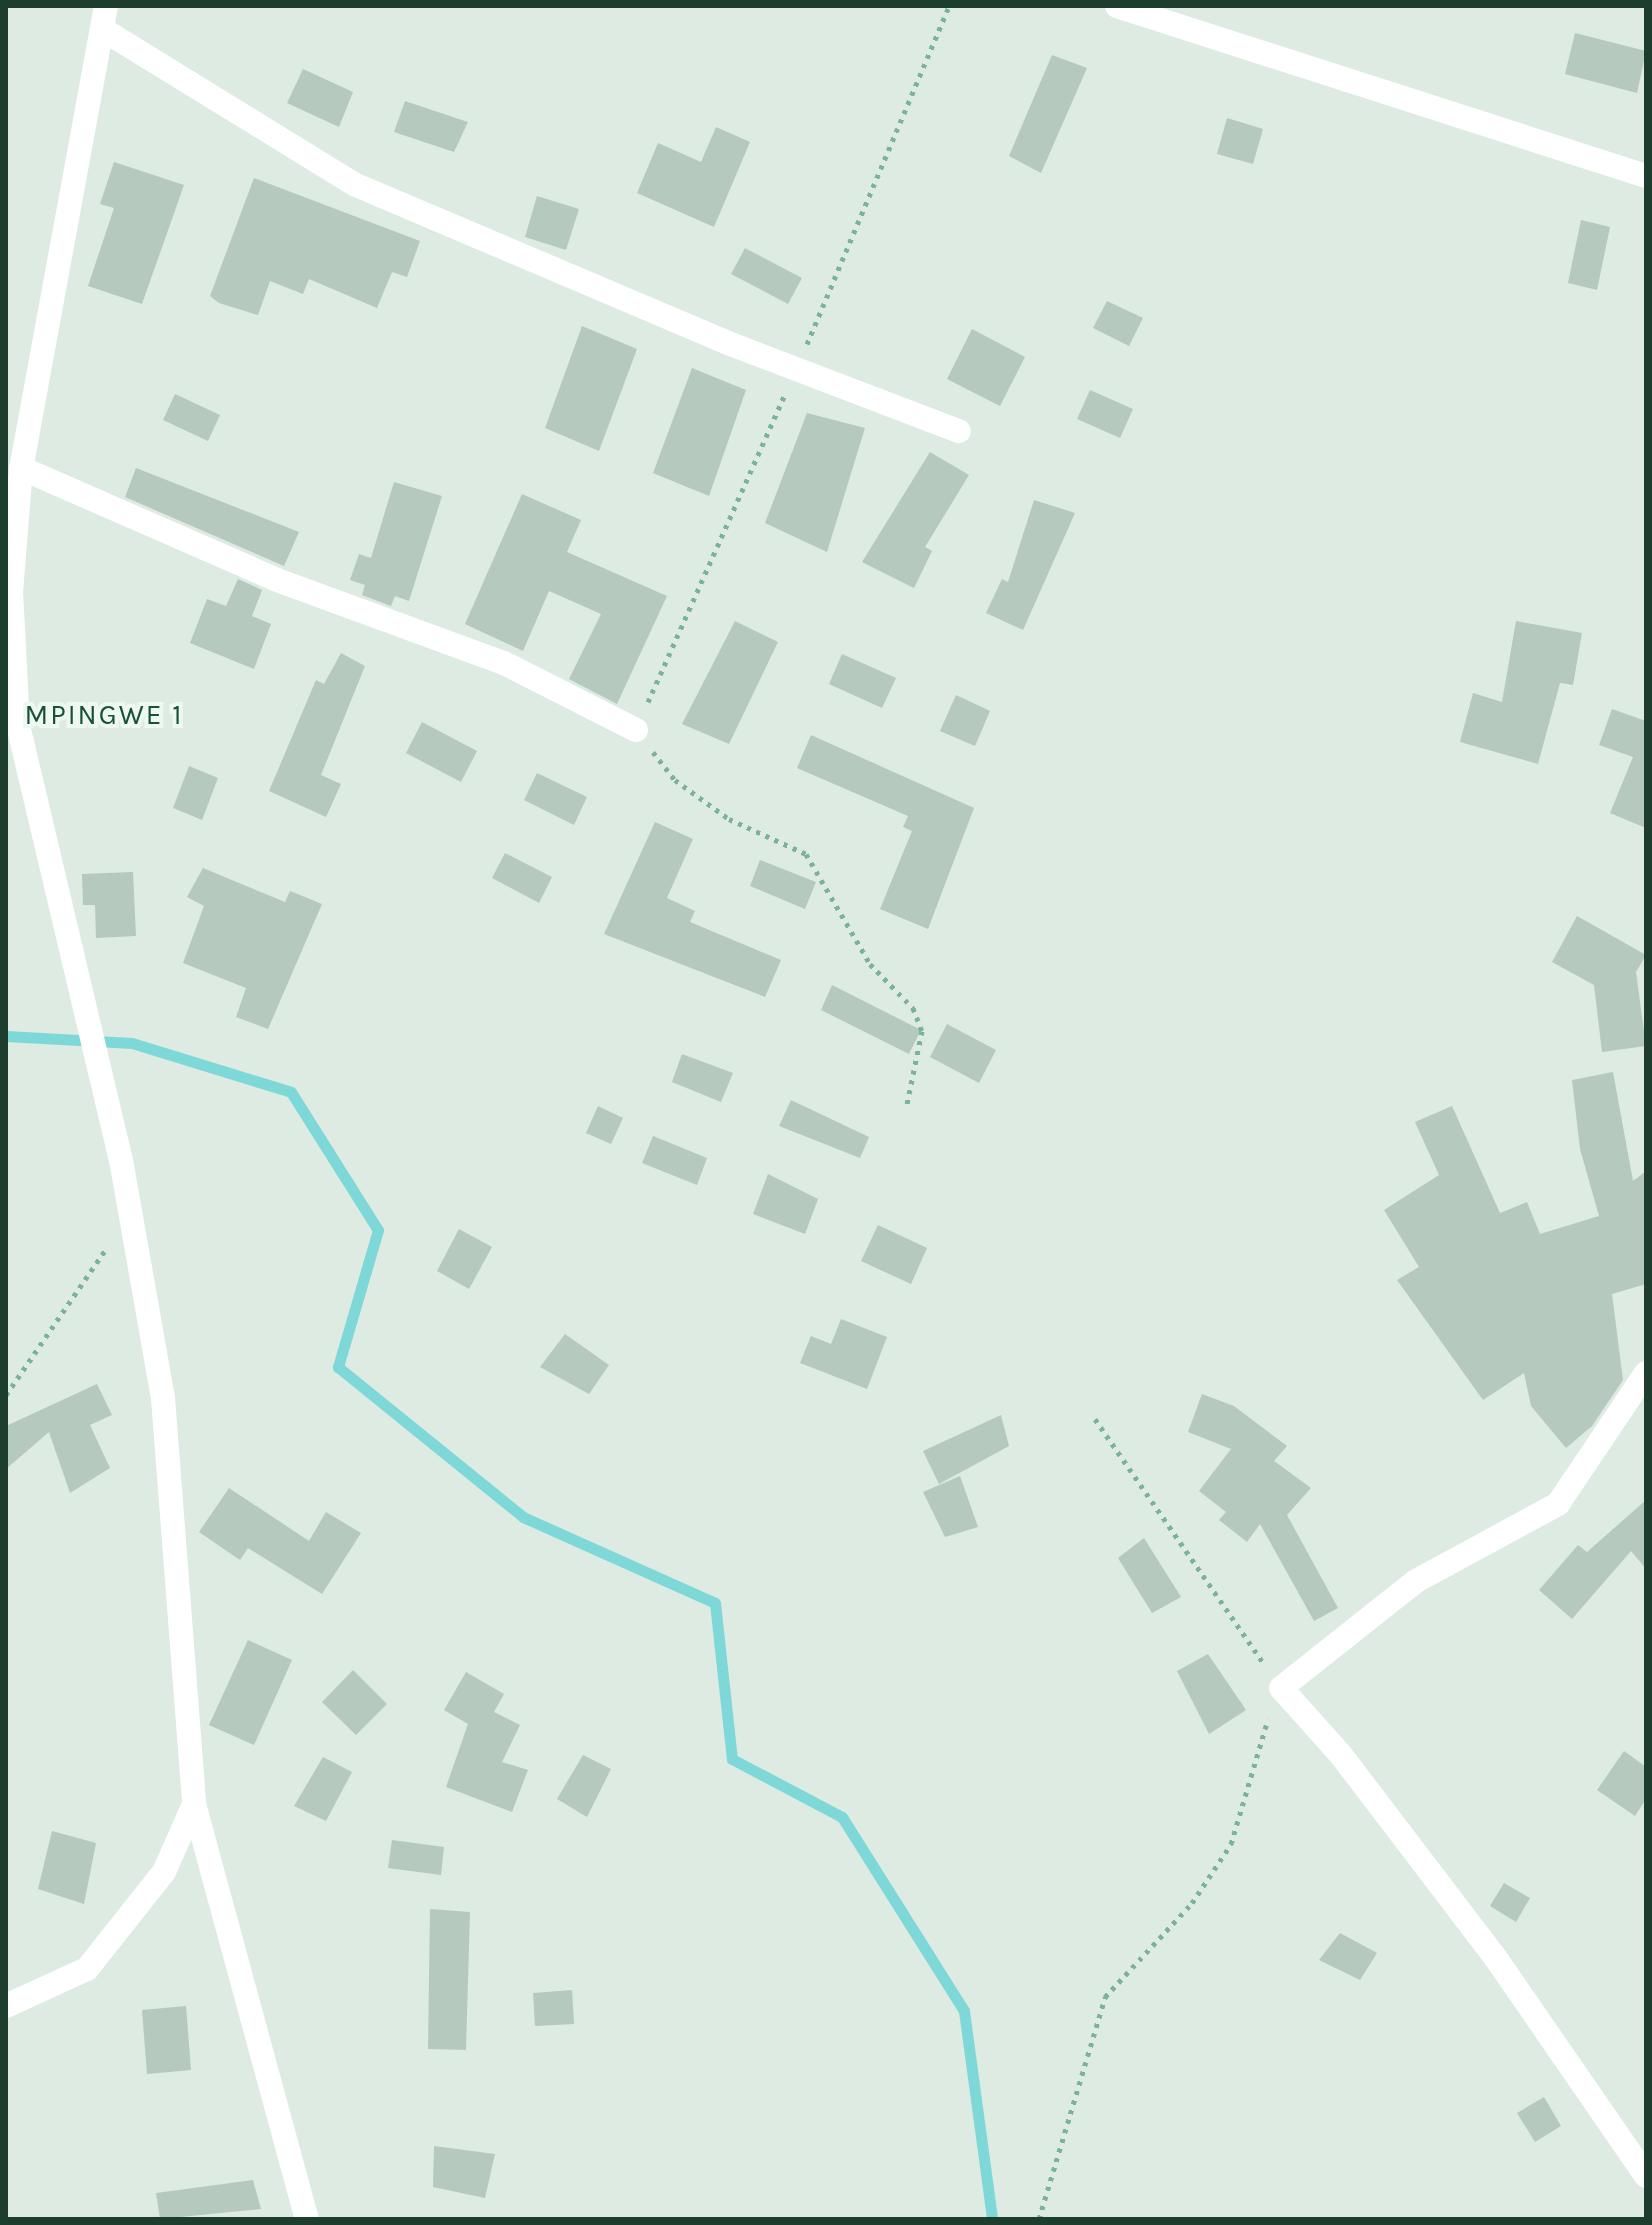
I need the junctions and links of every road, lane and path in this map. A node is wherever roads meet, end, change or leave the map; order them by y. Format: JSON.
{"nodes":[{"id":1,"x":1117,"y":6,"type":"edge"},
{"id":2,"x":104,"y":18,"type":"edge"},
{"id":3,"x":1646,"y":176,"type":"edge"},
{"id":4,"x":959,"y":431,"type":"dead end"},
{"id":5,"x":21,"y":468,"type":"junction"},
{"id":6,"x":636,"y":730,"type":"joint"},
{"id":7,"x":906,"y":1109,"type":"dead end"},
{"id":8,"x":131,"y":1221,"type":"junction"},
{"id":9,"x":1646,"y":1373,"type":"edge"},
{"id":10,"x":7,"y":1392,"type":"edge"},
{"id":11,"x":1095,"y":1419,"type":"dead end"},
{"id":12,"x":1281,"y":1688,"type":"junction"},
{"id":13,"x":194,"y":1804,"type":"junction"},
{"id":14,"x":6,"y":2006,"type":"edge"},
{"id":15,"x":1646,"y":2176,"type":"edge"},
{"id":16,"x":307,"y":2219,"type":"edge"},
{"id":17,"x":1039,"y":2219,"type":"edge"}],
"edges":[{"from":1,"to":3,"type":"street"},
{"from":2,"to":4,"type":"street"},
{"from":2,"to":5,"type":"street"},
{"from":5,"to":6,"type":"street"},
{"from":5,"to":8,"type":"street"},
{"from":6,"to":7,"type":"path"},
{"from":8,"to":10,"type":"path"},
{"from":8,"to":13,"type":"street"},
{"from":9,"to":12,"type":"street"},
{"from":11,"to":12,"type":"path"},
{"from":12,"to":15,"type":"street"},
{"from":12,"to":17,"type":"path"},
{"from":13,"to":14,"type":"street"},
{"from":13,"to":16,"type":"street"}]}
